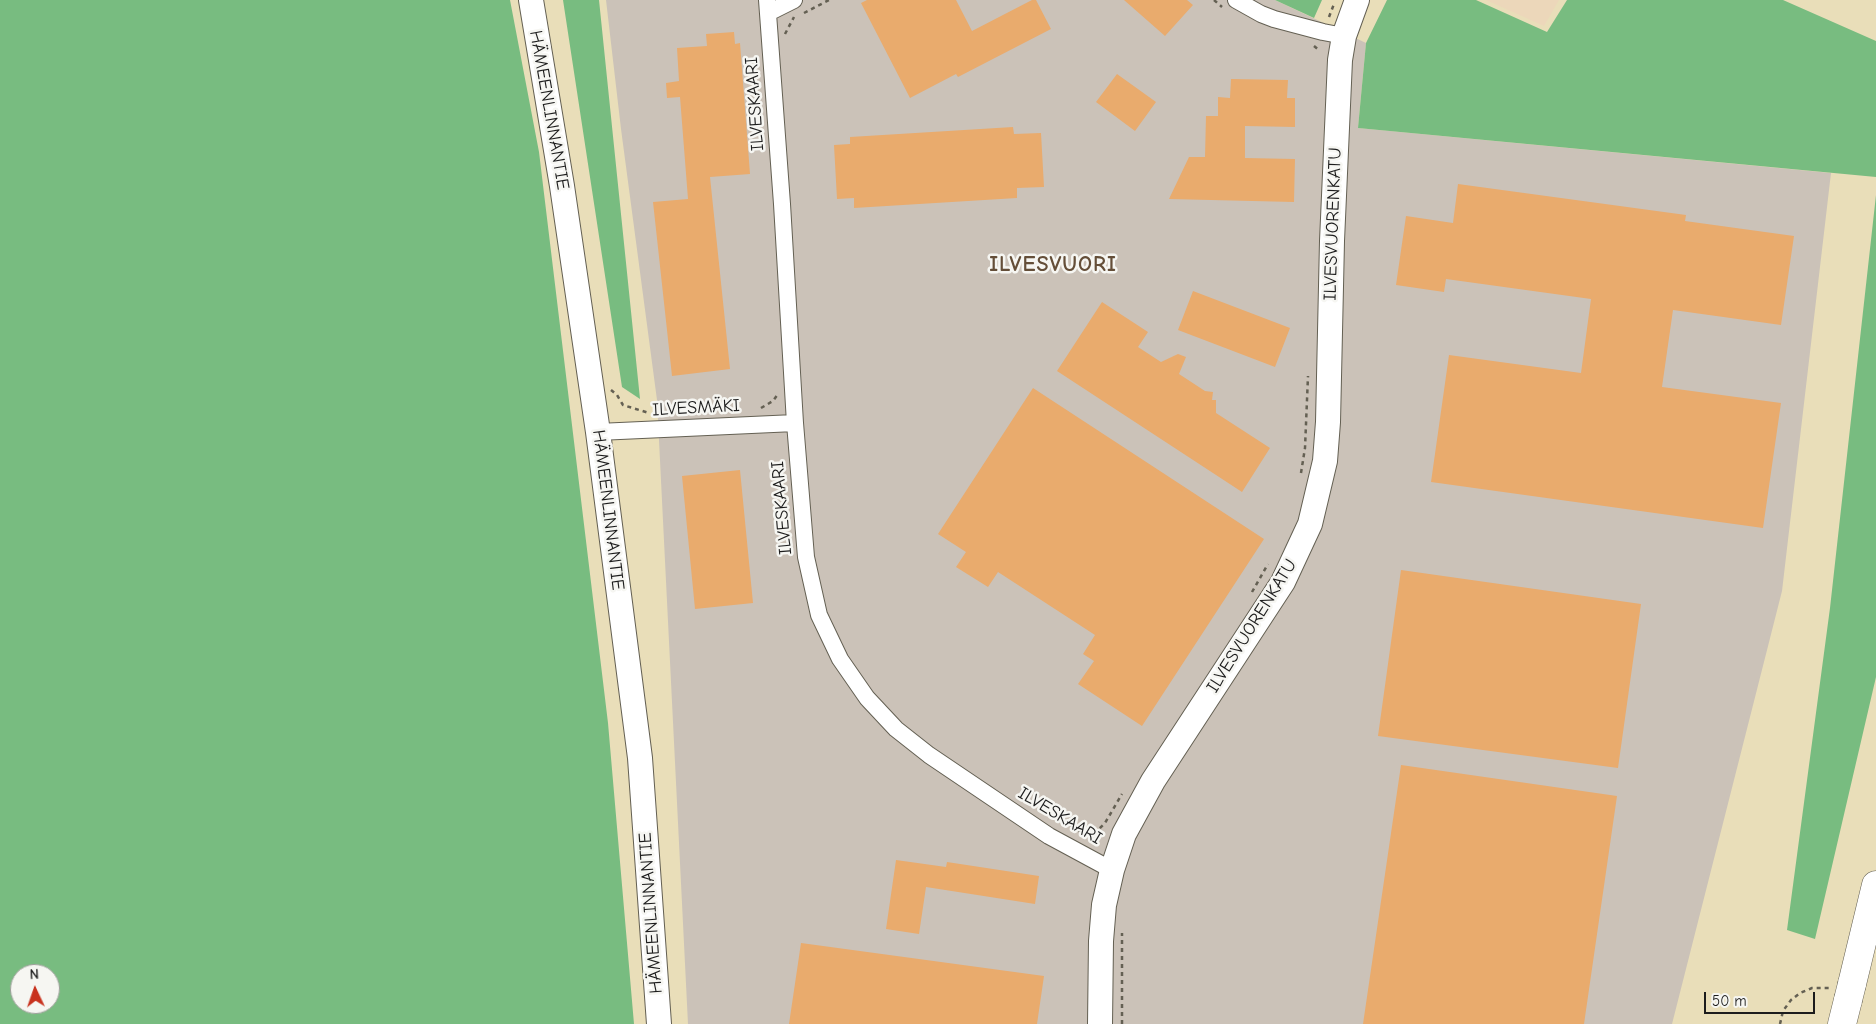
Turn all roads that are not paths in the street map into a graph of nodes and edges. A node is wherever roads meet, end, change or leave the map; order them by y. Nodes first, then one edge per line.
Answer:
1 (531, 0) edge
2 (1236, 0) edge
3 (1357, 0) edge
4 (796, 5) edge
5 (767, 6) edge
6 (1334, 34) junction
7 (795, 423) junction
8 (598, 432) junction
9 (1112, 870) junction
10 (1876, 885) edge
11 (1844, 999) edge
12 (659, 1024) edge
13 (1100, 1024) edge

1 - 8 street, HÄMEENLINNANTIE
2 - 6 street
3 - 6 street, ILVESVUORENKATU
4 - 5 street
5 - 7 street, ILVESKAARI
6 - 9 street, ILVESVUORENKATU
7 - 8 street, ILVESMÄKI
7 - 9 street, ILVESKAARI
8 - 12 street, HÄMEENLINNANTIE
9 - 13 street, ILVESVUORENKATU
10 - 11 highway

